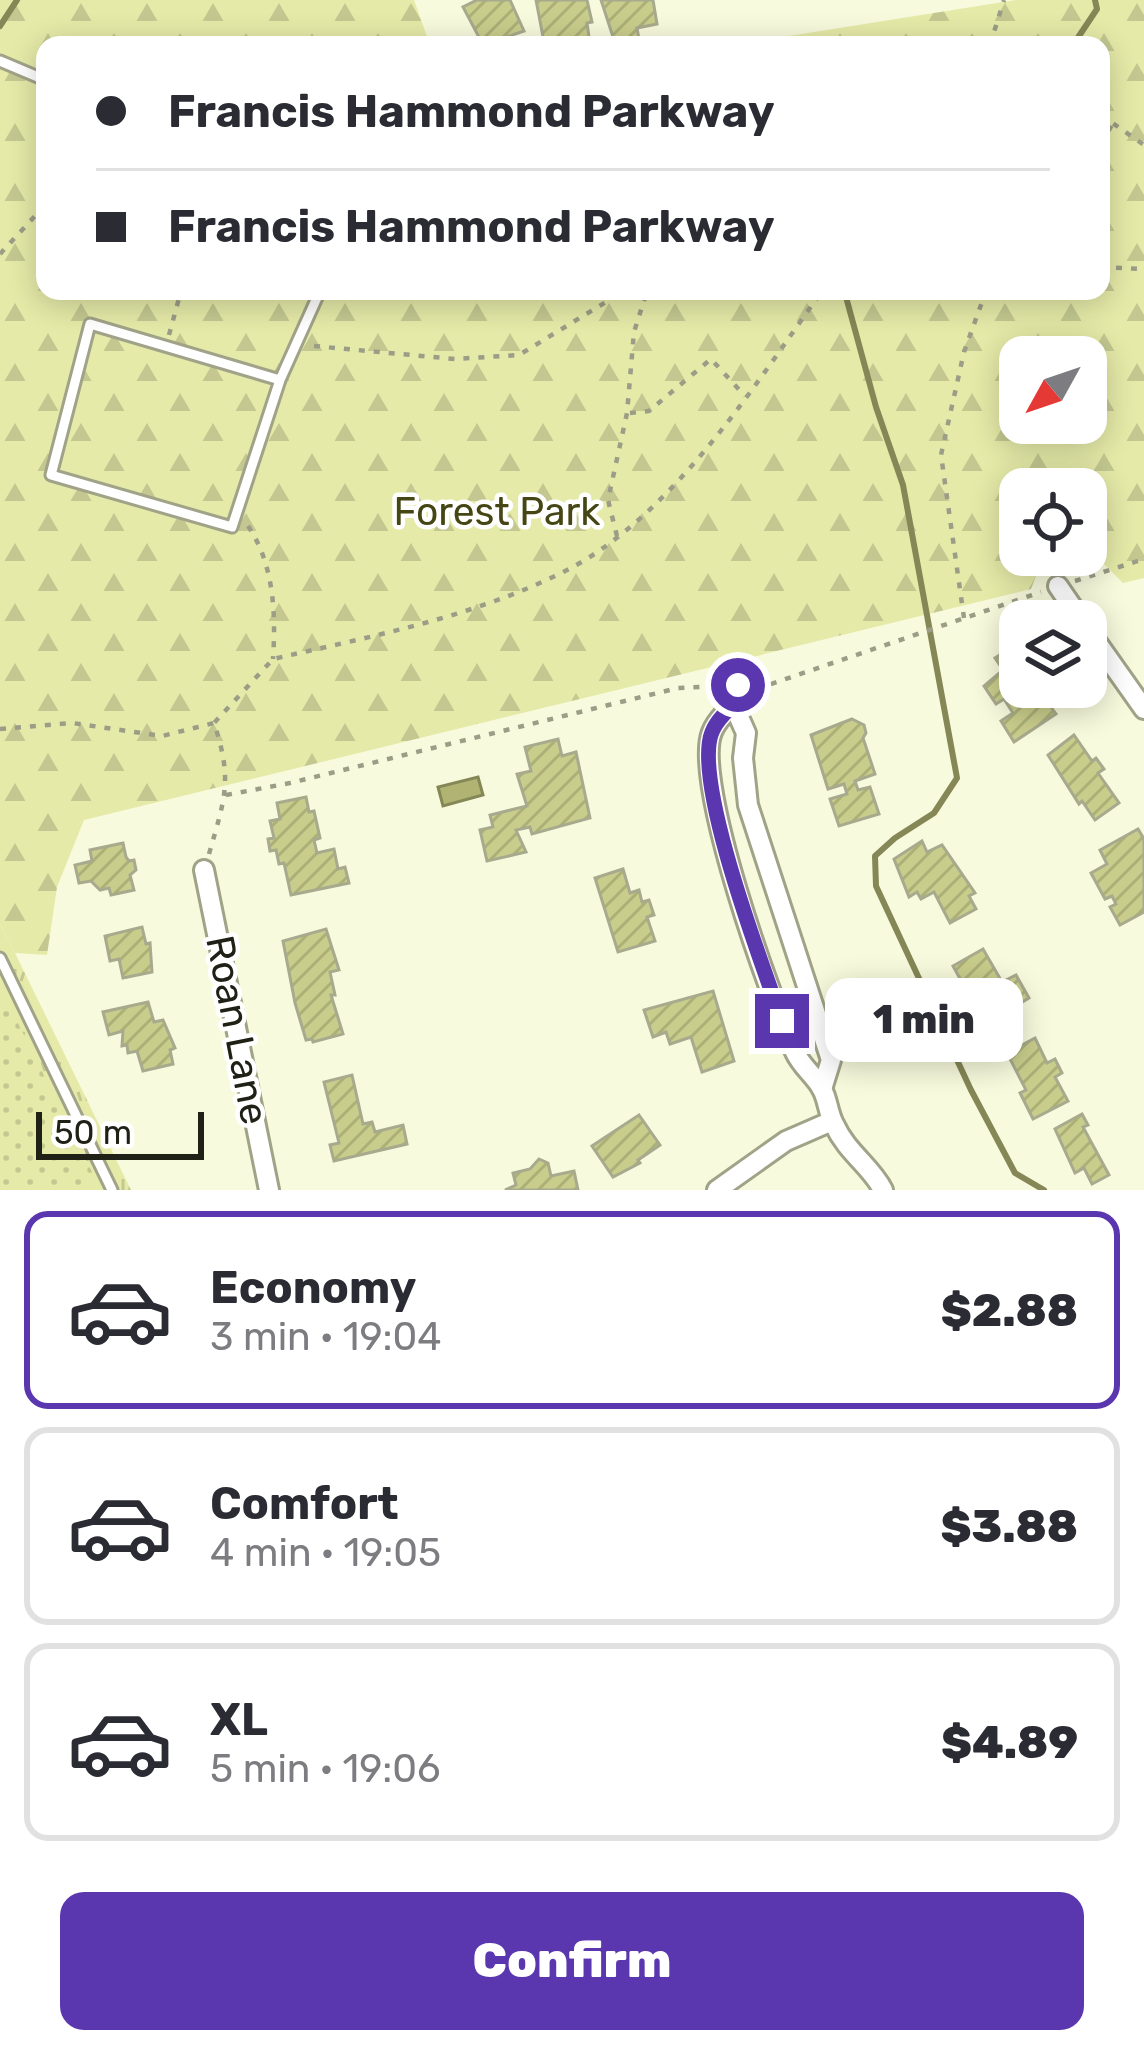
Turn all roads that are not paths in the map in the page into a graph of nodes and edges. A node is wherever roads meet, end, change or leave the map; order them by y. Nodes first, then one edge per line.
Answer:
1 (0, 61) edge
2 (36, 76) edge
3 (316, 300) edge
4 (280, 380) junction
5 (1058, 586) dead end
6 (1068, 600) edge
7 (1107, 657) edge
8 (738, 685) road end
9 (734, 706) junction
10 (1144, 709) edge
11 (204, 870) road end
12 (0, 958) edge
13 (822, 1089) junction
14 (832, 1121) junction
15 (112, 1190) edge
16 (269, 1190) edge
17 (717, 1190) edge
18 (883, 1190) edge

1 - 2 lane
3 - 4 lane
4 - 4 lane
5 - 6 street
7 - 10 street
8 - 9 street
9 - 13 street
9 - 13 street
11 - 16 street, Roan Lane
12 - 15 lane
13 - 14 street
14 - 17 street
14 - 18 street

